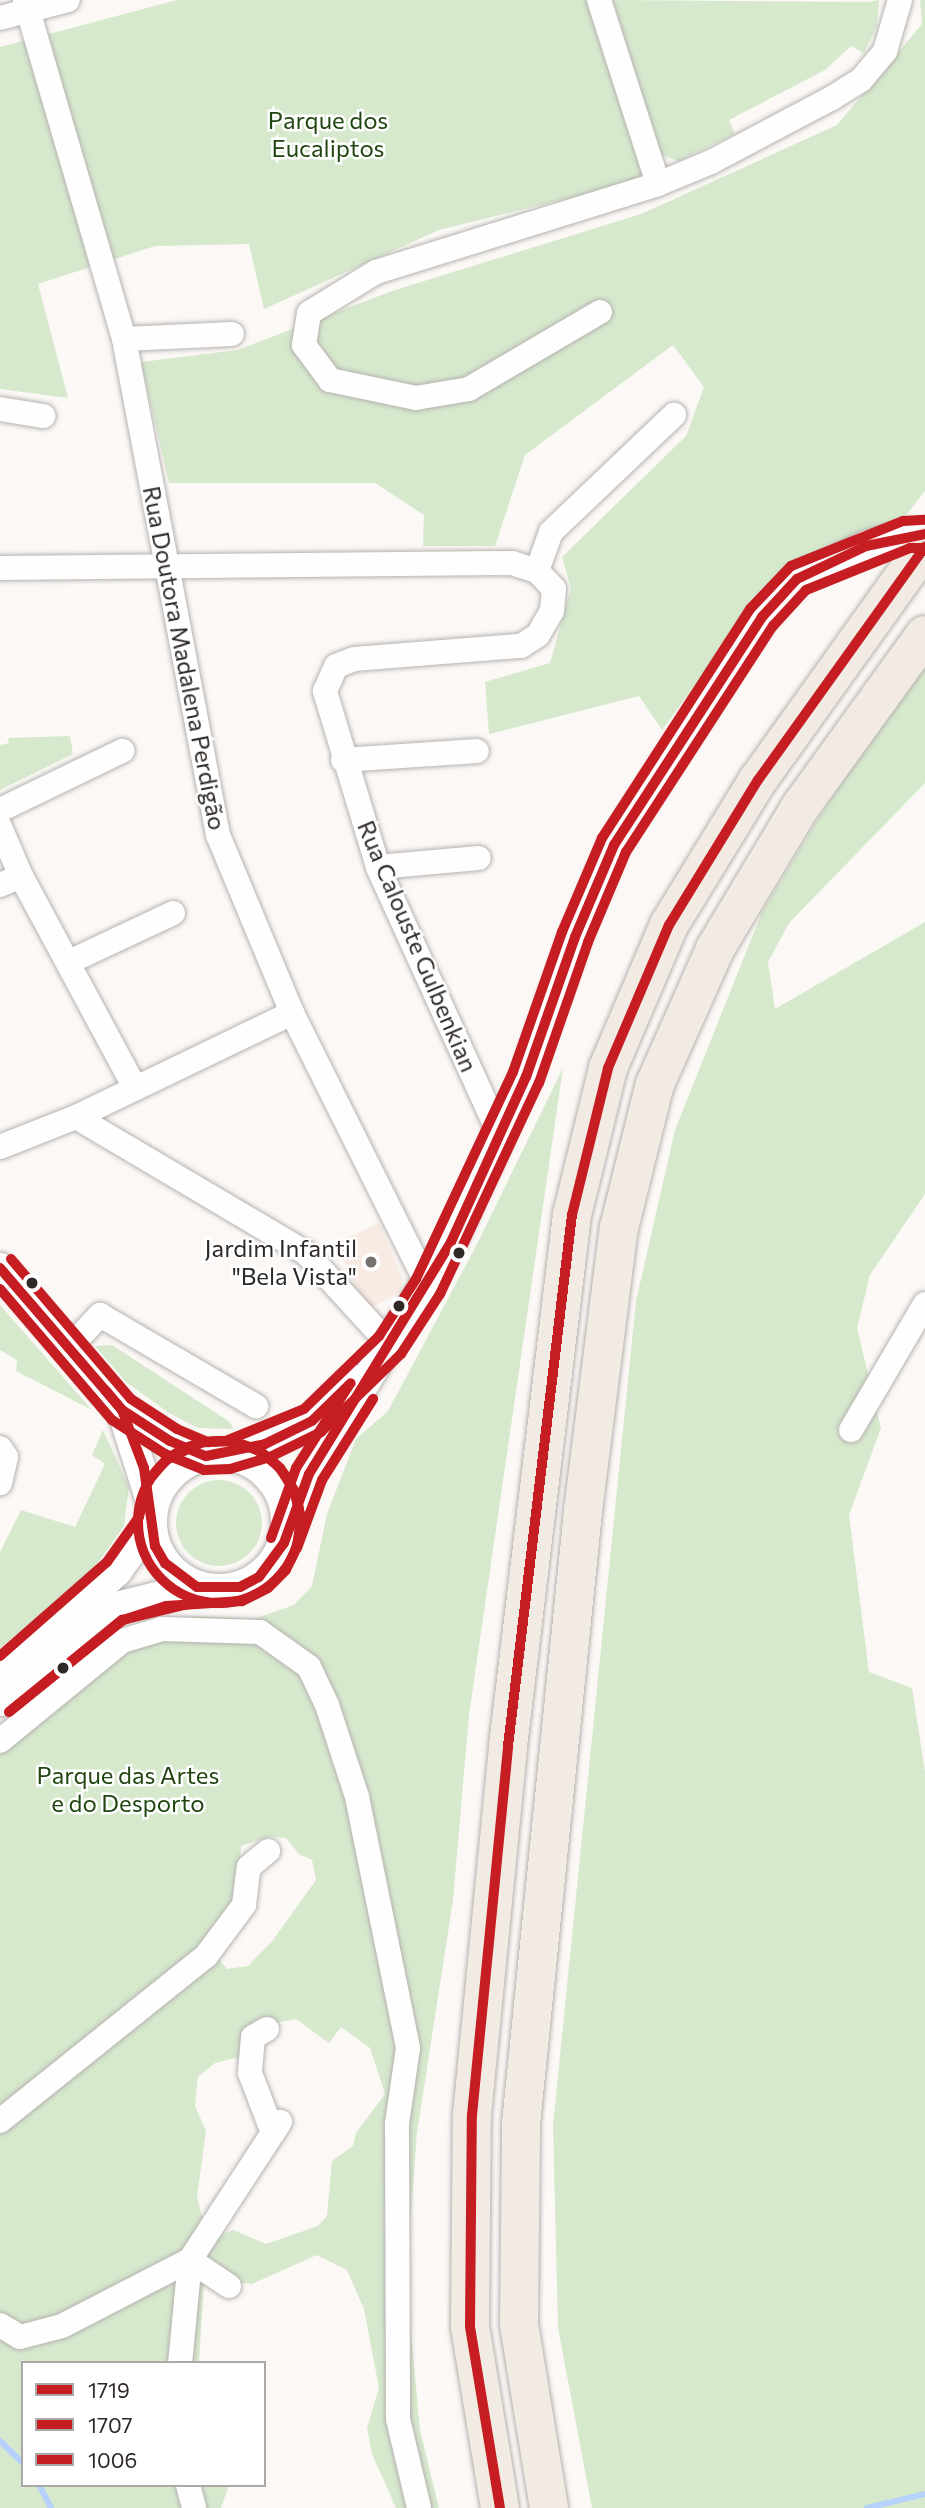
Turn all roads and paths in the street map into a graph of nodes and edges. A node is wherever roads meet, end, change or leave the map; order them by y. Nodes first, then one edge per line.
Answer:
1 (68, 0) edge
2 (599, 0) edge
3 (900, 0) edge
4 (26, 5) edge
5 (0, 18) edge
6 (658, 184) junction
7 (600, 312) dead end
8 (232, 334) dead end
9 (124, 339) junction
10 (0, 409) edge
11 (674, 415) dead end
12 (43, 416) dead end
13 (925, 534) edge
14 (918, 558) edge
15 (164, 563) junction
16 (0, 568) edge
17 (537, 571) junction
18 (925, 635) edge
19 (122, 751) dead end
20 (477, 751) dead end
21 (342, 760) junction
22 (0, 810) edge
23 (0, 827) edge
24 (479, 858) dead end
25 (379, 867) junction
26 (10, 881) edge
27 (173, 913) dead end
28 (68, 962) junction
29 (292, 1013) junction
30 (135, 1088) junction
31 (76, 1116) junction
32 (499, 1133) junction
33 (0, 1147) edge
34 (0, 1268) edge
35 (428, 1286) junction
36 (922, 1320) edge
37 (390, 1345) junction
38 (68, 1349) junction
39 (256, 1406) dead end
40 (122, 1410) junction
41 (851, 1430) dead end
42 (0, 1448) edge
43 (217, 1455) junction
44 (0, 1483) edge
45 (152, 1515) junction
46 (284, 1543) junction
47 (197, 1587) junction
48 (0, 1675) edge
49 (0, 1701) edge
50 (0, 1741) edge
51 (268, 1851) dead end
52 (267, 2029) dead end
53 (0, 2121) edge
54 (190, 2260) junction
55 (229, 2286) dead end
56 (0, 2325) edge
57 (180, 2361) edge
58 (189, 2487) edge
59 (194, 2508) edge
60 (419, 2508) edge
61 (500, 2508) edge
62 (549, 2508) edge

1 - 4 street
2 - 6 street
3 - 6 street
4 - 5 street
4 - 9 street, Rua Doutora Madalena Perdigão
6 - 7 street
8 - 9 street
9 - 15 street, Rua Doutora Madalena Perdigão
10 - 12 street
11 - 17 street
13 - 32 street
14 - 61 highway
15 - 16 street
15 - 17 street
15 - 29 street, Rua Doutora Madalena Perdigão
17 - 21 street, Rua Calouste Gulbenkian
18 - 62 highway
19 - 22 street
20 - 21 street
21 - 25 street, Rua Calouste Gulbenkian
23 - 26 street
24 - 25 street
25 - 32 street, Rua Calouste Gulbenkian
26 - 28 street
27 - 28 street
28 - 30 street
29 - 30 street
29 - 35 street, Rua Doutora Madalena Perdigão
30 - 31 street
31 - 33 street
31 - 37 street
32 - 35 street
34 - 38 street
35 - 37 street
36 - 41 street
37 - 43 street
37 - 46 street
38 - 39 street
38 - 40 street
40 - 43 street
40 - 45 street
42 - 44 street
43 - 45 street
43 - 46 street
45 - 47 street
45 - 48 street
46 - 47 street
47 - 49 street
50 - 60 street
51 - 53 street
52 - 54 street
54 - 55 street
54 - 56 street
54 - 57 street
58 - 59 street

